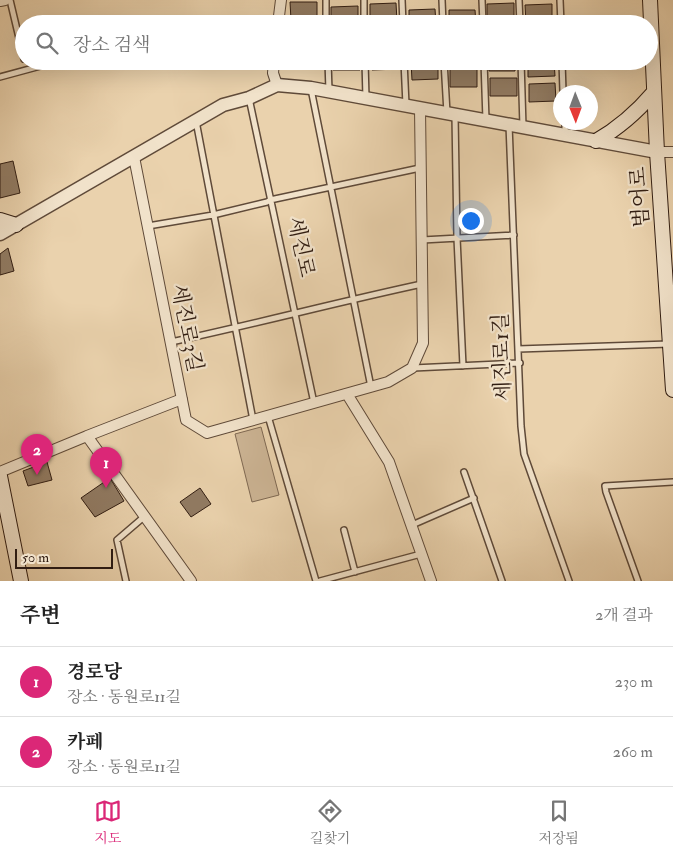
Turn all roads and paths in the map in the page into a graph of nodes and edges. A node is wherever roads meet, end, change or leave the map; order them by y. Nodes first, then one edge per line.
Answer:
1 (5, 0) edge
2 (10, 0) edge
3 (281, 0) edge
4 (326, 0) edge
5 (364, 0) edge
6 (402, 0) edge
7 (442, 0) edge
8 (482, 0) edge
9 (519, 0) edge
10 (560, 0) edge
11 (650, 0) edge
12 (0, 1) edge
13 (279, 15) edge
14 (326, 15) edge
15 (364, 15) edge
16 (403, 15) edge
17 (443, 15) edge
18 (483, 15) edge
19 (520, 15) edge
20 (561, 15) edge
21 (651, 15) edge
22 (15, 21) edge
23 (26, 70) edge
24 (273, 70) edge
25 (328, 70) edge
26 (366, 70) edge
27 (404, 70) edge
28 (445, 70) edge
29 (484, 70) edge
30 (521, 70) edge
31 (562, 70) edge
32 (653, 70) edge
33 (0, 77) edge
34 (277, 85) junction
35 (563, 85) edge
36 (311, 88) junction
37 (329, 92) junction
38 (654, 92) junction
39 (249, 98) junction
40 (366, 98) junction
41 (406, 106) junction
42 (420, 108) junction
43 (451, 114) junction
44 (486, 120) junction
45 (196, 121) junction
46 (510, 125) junction
47 (523, 127) junction
48 (553, 128) edge
49 (568, 130) edge
50 (596, 141) junction
51 (657, 152) junction
52 (673, 152) edge
53 (134, 157) junction
54 (420, 168) junction
55 (331, 188) junction
56 (270, 200) junction
57 (213, 215) junction
58 (0, 220) edge
59 (16, 225) junction
60 (148, 226) junction
61 (0, 234) edge
62 (514, 235) junction
63 (457, 238) junction
64 (422, 240) junction
65 (422, 284) junction
66 (353, 298) junction
67 (295, 313) junction
68 (235, 328) junction
69 (171, 342) junction
70 (669, 344) junction
71 (518, 349) junction
72 (520, 363) junction
73 (463, 366) junction
74 (412, 368) junction
75 (371, 387) junction
76 (673, 390) edge
77 (347, 394) junction
78 (182, 399) junction
79 (314, 403) junction
80 (268, 416) junction
81 (253, 420) junction
82 (87, 436) junction
83 (0, 472) edge
84 (464, 472) dead end
85 (0, 476) edge
86 (673, 482) edge
87 (474, 498) junction
88 (145, 516) junction
89 (411, 525) junction
90 (344, 530) dead end
91 (421, 554) junction
92 (355, 572) junction
93 (21, 581) edge
94 (126, 581) edge
95 (191, 581) edge
96 (318, 581) edge
97 (431, 581) edge
98 (502, 581) edge
99 (569, 581) edge
100 (638, 581) edge

1 - 12 street
2 - 22 lane
3 - 13 street
4 - 14 lane
5 - 15 lane
6 - 16 lane
7 - 17 lane
8 - 18 lane
9 - 19 lane
10 - 20 lane
11 - 21 main road, 범어로
23 - 33 lane
24 - 34 street
25 - 37 lane
26 - 40 lane
27 - 41 lane
28 - 43 lane
29 - 44 lane
30 - 47 lane
31 - 35 lane
32 - 38 main road, 범어로
34 - 36 street
34 - 39 street
36 - 37 street
36 - 55 lane, 세진로
37 - 40 street
38 - 50 main road
38 - 51 main road, 범어로
39 - 45 street
39 - 56 lane, 세진로
40 - 41 street
41 - 42 street
42 - 43 street
42 - 54 street
43 - 44 street
43 - 63 lane
44 - 46 street
45 - 53 street
45 - 57 lane
46 - 47 street
46 - 62 lane, 세진로1길
47 - 48 street
49 - 50 street
50 - 51 street
51 - 52 street
51 - 70 main road, 범어로
53 - 59 street
53 - 60 street, 세진로3길
54 - 55 lane
54 - 64 street
55 - 56 lane
55 - 66 lane, 세진로
56 - 57 lane
56 - 67 lane, 세진로
57 - 60 lane
57 - 68 lane
58 - 59 main road
59 - 61 street
60 - 69 street, 세진로3길
62 - 63 lane
62 - 71 lane, 세진로1길
63 - 64 lane
63 - 73 lane
64 - 65 street
65 - 66 lane
65 - 74 street
66 - 67 lane
66 - 75 lane, 세진로
67 - 68 lane
67 - 79 lane, 세진로
68 - 69 lane
68 - 81 lane
69 - 78 street, 세진로3길
70 - 71 lane
70 - 76 main road, 범어로
71 - 72 lane, 세진로1길
72 - 73 lane
72 - 99 lane, 세진로1길
73 - 74 lane
74 - 75 street, 세진로3길
75 - 77 street, 세진로3길
77 - 79 street, 세진로3길
77 - 89 street
78 - 81 street, 세진로3길
78 - 82 street
79 - 80 street, 세진로3길
80 - 81 street, 세진로3길
80 - 96 lane
82 - 83 street
82 - 88 street
84 - 87 lane
85 - 93 main road
86 - 100 lane
87 - 89 lane
87 - 98 lane
88 - 94 lane
88 - 95 street
89 - 91 street
90 - 92 lane
91 - 92 lane
91 - 97 street
92 - 96 lane

